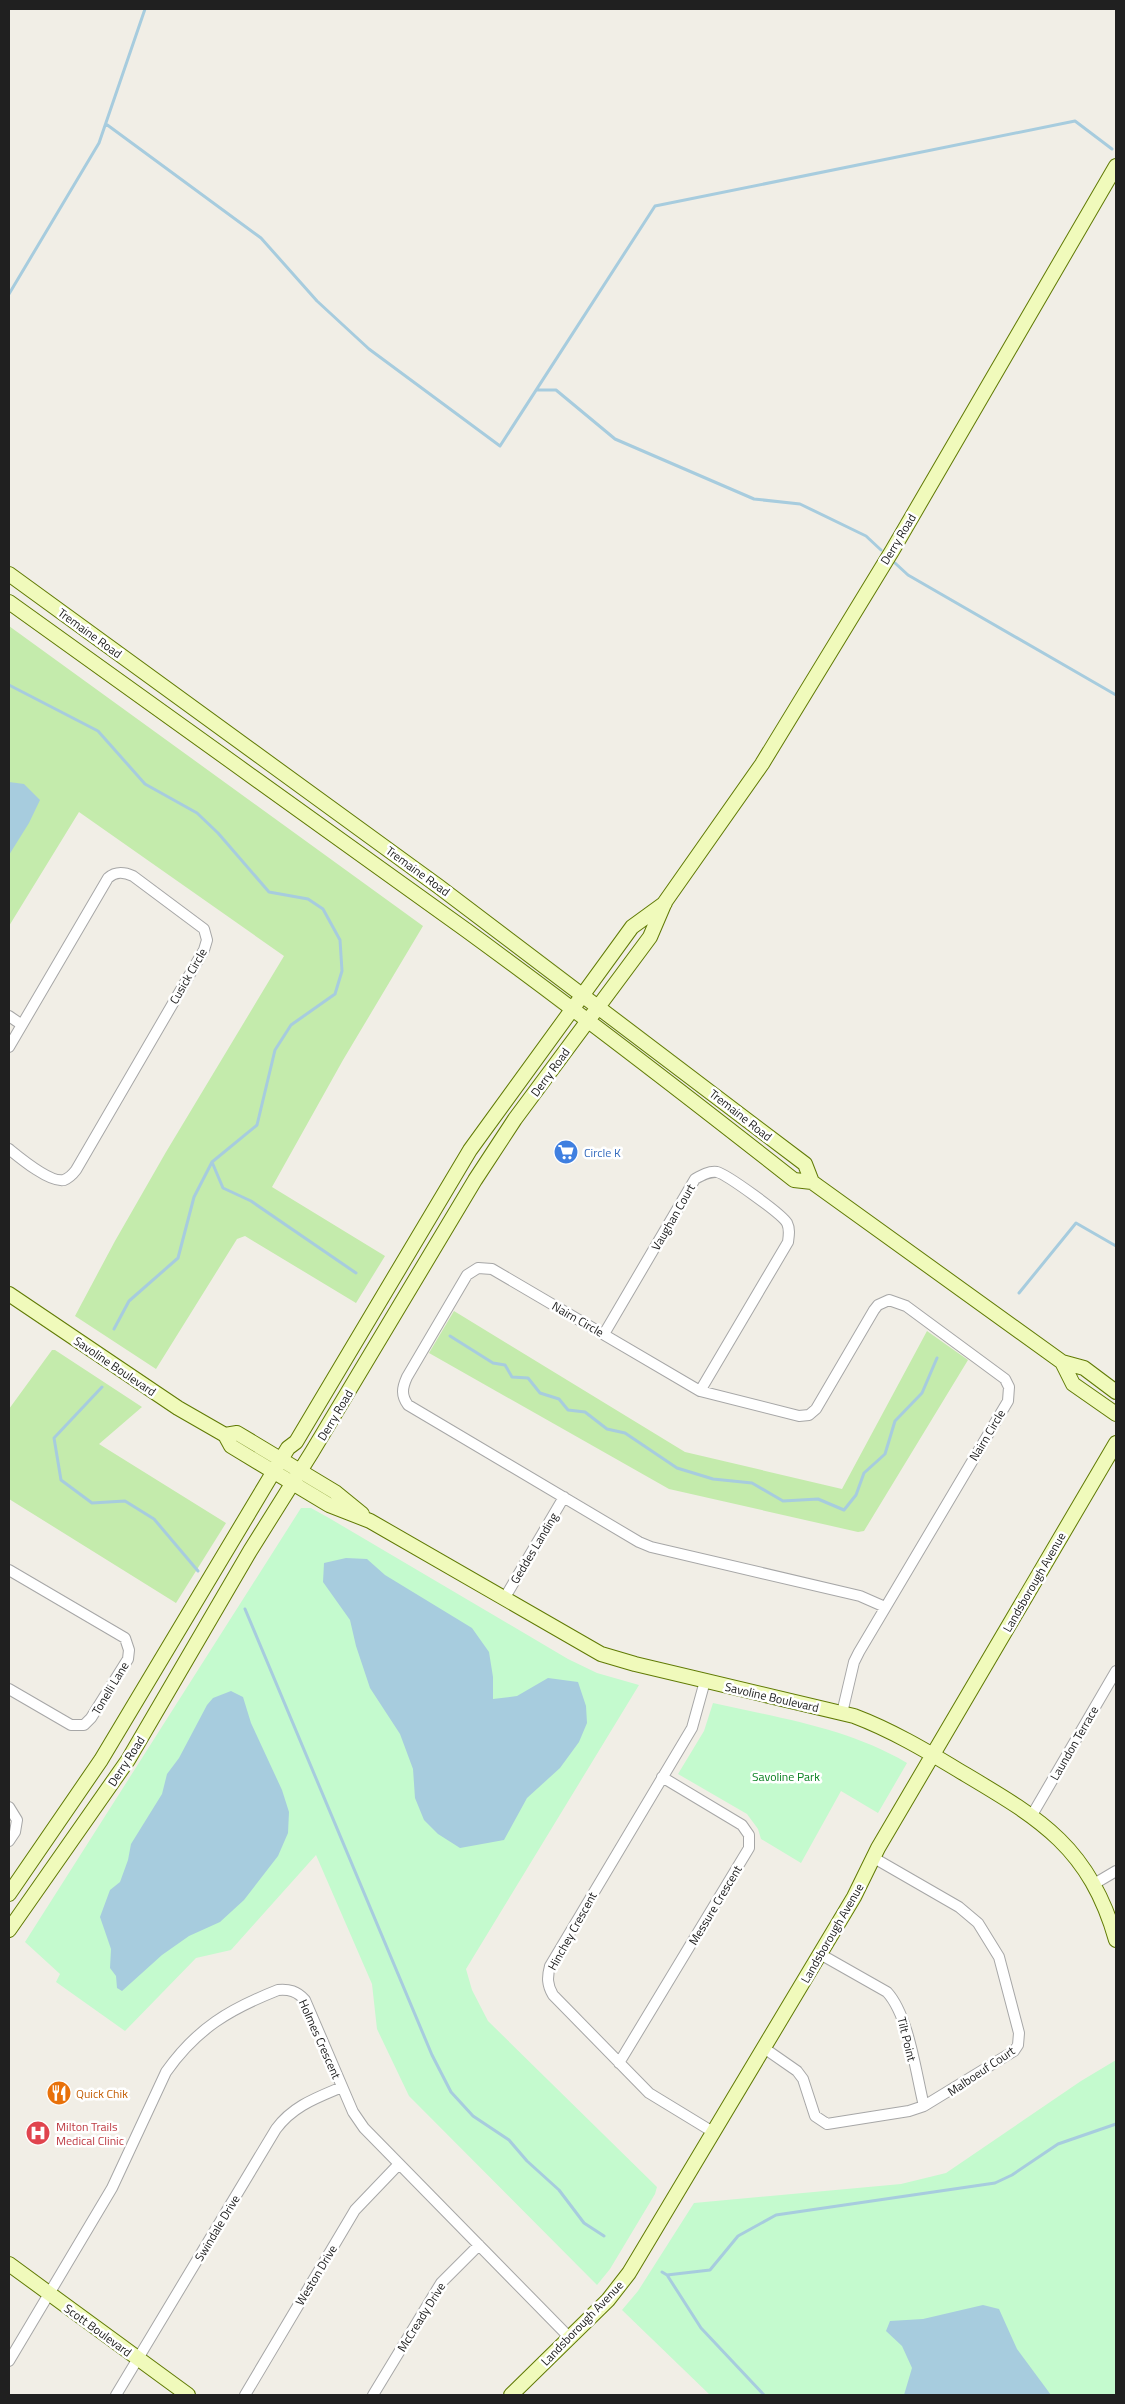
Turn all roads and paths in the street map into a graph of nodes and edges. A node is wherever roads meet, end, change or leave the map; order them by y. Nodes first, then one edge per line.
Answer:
1 (1116, 166) edge
2 (9, 574) edge
3 (9, 602) edge
4 (666, 902) junction
5 (582, 994) junction
6 (598, 1005) junction
7 (571, 1009) junction
8 (9, 1016) edge
9 (587, 1021) junction
10 (22, 1024) junction
11 (9, 1047) edge
12 (9, 1150) edge
13 (812, 1182) junction
14 (9, 1294) edge
15 (604, 1334) junction
16 (1062, 1362) junction
17 (700, 1392) junction
18 (1116, 1392) edge
19 (1116, 1414) edge
20 (225, 1435) junction
21 (1116, 1443) edge
22 (281, 1459) junction
23 (300, 1470) junction
24 (274, 1471) junction
25 (293, 1483) junction
26 (564, 1498) junction
27 (370, 1522) junction
28 (9, 1570) edge
29 (504, 1599) junction
30 (885, 1607) junction
31 (1116, 1671) edge
32 (705, 1681) junction
33 (9, 1689) edge
34 (842, 1713) junction
35 (933, 1755) junction
36 (662, 1777) junction
37 (9, 1807) edge
38 (1032, 1815) junction
39 (9, 1841) edge
40 (874, 1858) junction
41 (1116, 1871) edge
42 (1094, 1884) junction
43 (9, 1894) edge
44 (9, 1930) edge
45 (1116, 1940) edge
46 (820, 1954) junction
47 (764, 2048) junction
48 (619, 2063) junction
49 (342, 2087) junction
50 (924, 2106) junction
51 (713, 2132) junction
52 (399, 2164) junction
53 (479, 2245) junction
54 (9, 2264) edge
55 (49, 2294) junction
56 (569, 2338) junction
57 (138, 2359) junction
58 (9, 2361) edge
59 (116, 2395) edge
60 (188, 2395) edge
61 (245, 2395) edge
62 (373, 2395) edge
63 (511, 2395) edge

1 - 4 main road, Derry Road
2 - 5 main road, Tremaine Road
3 - 7 main road, Tremaine Road
4 - 5 main road, Derry Road
4 - 6 main road, Derry Road
5 - 6 main road, Tremaine Road
5 - 7 main road, Derry Road
6 - 9 main road, Derry Road
6 - 13 main road, Tremaine Road
7 - 9 main road, Tremaine Road
7 - 22 main road, Derry Road
8 - 10 street
9 - 13 main road, Tremaine Road
9 - 23 main road, Derry Road
10 - 11 street, Cusick Circle
10 - 12 street, Cusick Circle
13 - 16 main road, Tremaine Road
14 - 20 main road, Savoline Boulevard
15 - 17 street, Nairn Circle
15 - 17 street, Vaughan Court
15 - 26 street, Nairn Circle
16 - 18 main road, Tremaine Road
16 - 19 main road, Tremaine Road
17 - 30 street, Nairn Circle
20 - 22 main road, Savoline Boulevard
20 - 24 main road, Savoline Boulevard
21 - 35 main road, Landsborough Avenue
22 - 23 main road, Savoline Boulevard
22 - 24 main road, Derry Road
23 - 25 main road, Derry Road
23 - 27 main road, Savoline Boulevard
24 - 25 main road, Savoline Boulevard
24 - 43 main road, Derry Road
25 - 27 main road, Savoline Boulevard
25 - 44 main road, Derry Road
26 - 29 street, Geddes Landing
26 - 30 street, Nairn Circle
27 - 29 main road, Savoline Boulevard
28 - 33 street, Tonelli Lane
29 - 32 main road, Savoline Boulevard
30 - 34 street, Nairn Circle
31 - 38 street, Laundon Terrace
32 - 34 main road, Savoline Boulevard
32 - 36 street, Hinchey Crescent
34 - 35 main road, Savoline Boulevard
35 - 38 main road, Savoline Boulevard
35 - 40 main road, Landsborough Avenue
36 - 48 street, Hinchey Crescent
36 - 48 street, Messure Crescent
37 - 39 street
38 - 42 main road, Savoline Boulevard
40 - 46 main road, Landsborough Avenue
40 - 50 street, Malboeuf Court
41 - 42 street
42 - 45 main road, Savoline Boulevard
46 - 47 main road, Landsborough Avenue
46 - 50 street, Tilt Point
47 - 50 street, Malboeuf Court
47 - 51 main road, Landsborough Avenue
48 - 51 street, Hinchey Crescent
49 - 52 street, Holmes Crescent
49 - 55 street, Holmes Crescent
49 - 57 street, Swindale Drive
51 - 56 main road, Landsborough Avenue
52 - 53 street, Holmes Crescent
52 - 61 street, Weston Drive
53 - 56 street, Holmes Crescent
53 - 62 street, McCready Drive
54 - 55 main road, Scott Boulevard
55 - 57 main road, Scott Boulevard
55 - 58 street, Holmes Crescent
56 - 63 main road, Landsborough Avenue
57 - 59 street, Swindale Drive
57 - 60 main road, Scott Boulevard

